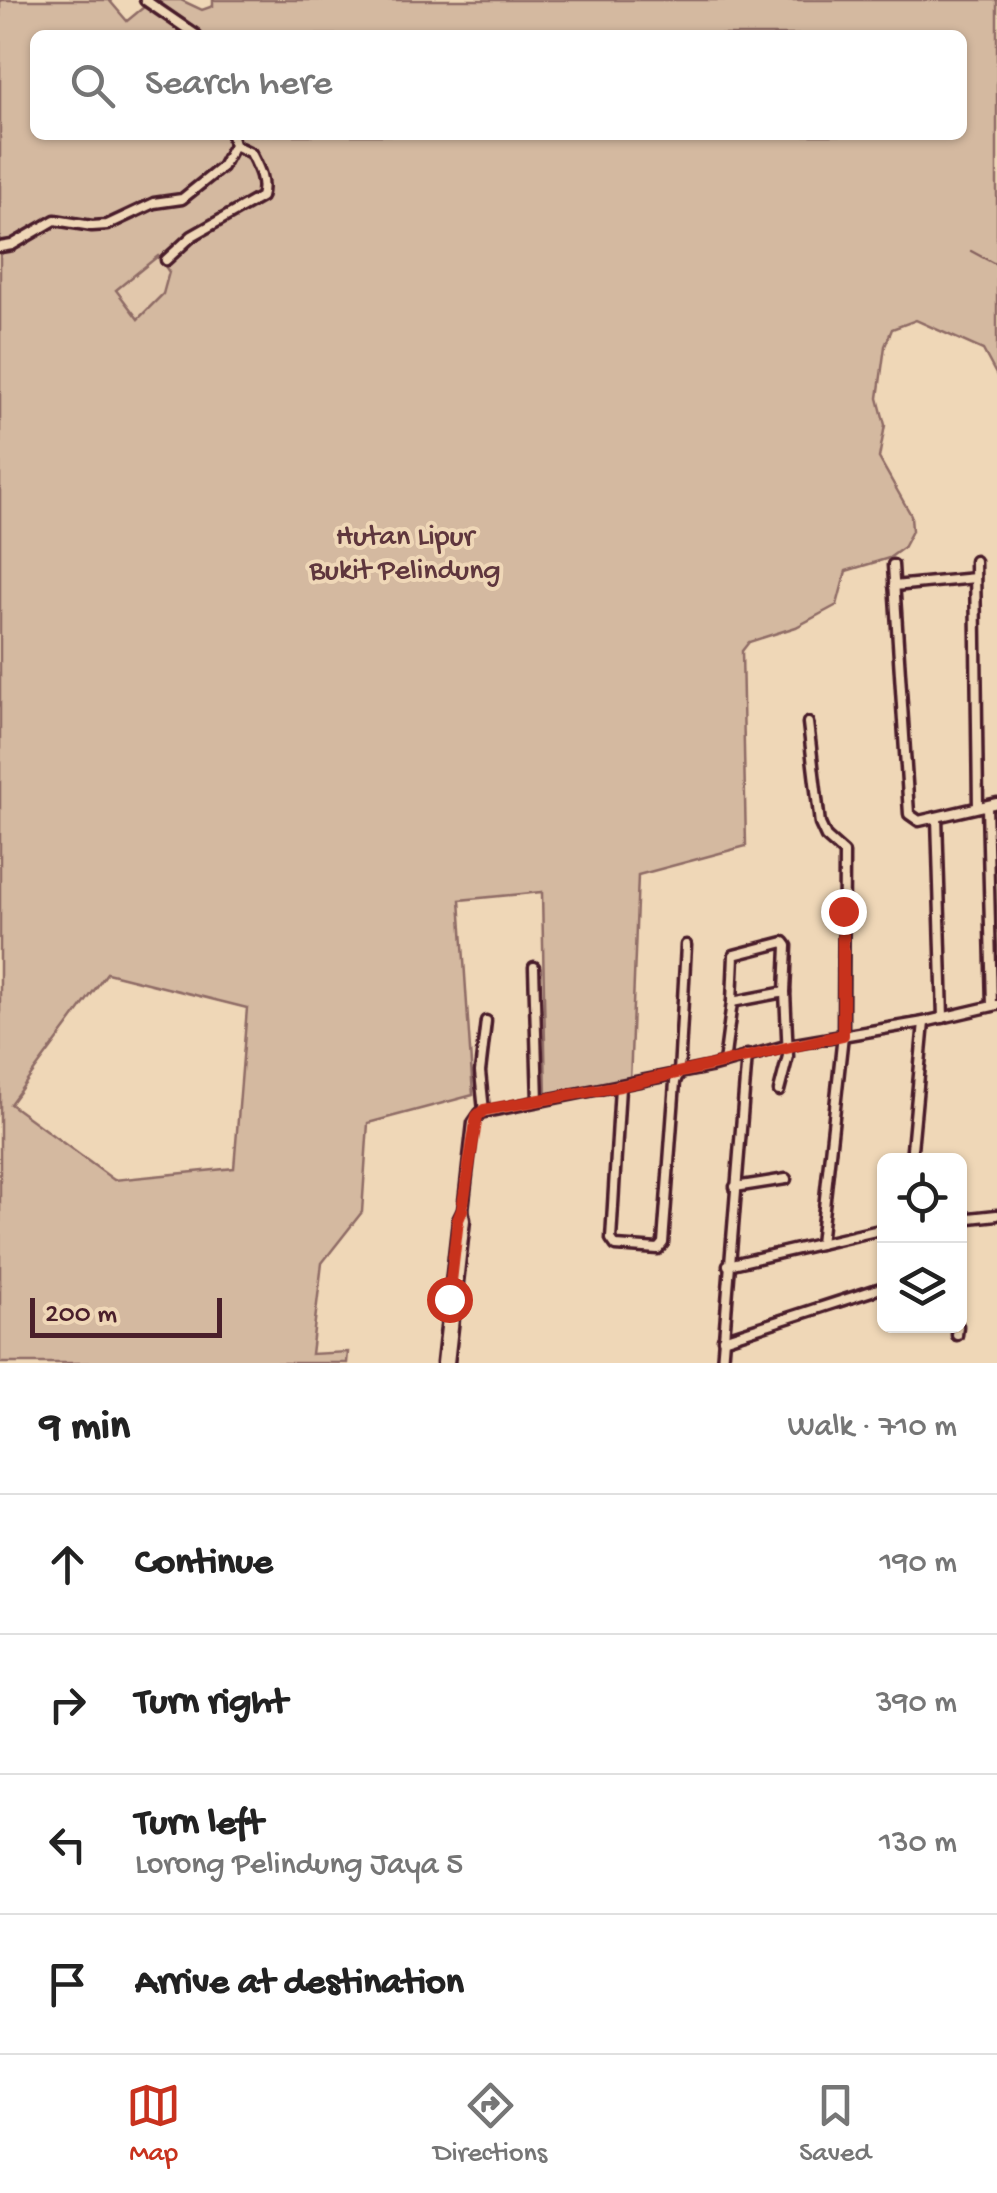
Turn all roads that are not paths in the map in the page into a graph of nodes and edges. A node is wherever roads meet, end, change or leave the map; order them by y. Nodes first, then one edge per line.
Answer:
1 (145, 0) edge
2 (189, 30) edge
3 (233, 140) edge
4 (234, 146) junction
5 (0, 246) edge
6 (166, 260) dead end
7 (974, 562) dead end
8 (893, 565) dead end
9 (975, 578) junction
10 (894, 586) junction
11 (808, 723) dead end
12 (988, 805) edge
13 (937, 817) junction
14 (686, 946) dead end
15 (534, 968) dead end
16 (785, 992) junction
17 (732, 1002) junction
18 (995, 1006) edge
19 (943, 1018) junction
20 (486, 1021) dead end
21 (924, 1022) junction
22 (843, 1035) junction
23 (789, 1045) junction
24 (747, 1055) junction
25 (724, 1063) junction
26 (679, 1073) junction
27 (620, 1086) junction
28 (779, 1091) dead end
29 (538, 1101) junction
30 (484, 1110) junction
31 (912, 1153) edge
32 (786, 1180) dead end
33 (735, 1187) junction
34 (462, 1210) junction
35 (997, 1215) edge
36 (967, 1218) edge
37 (877, 1231) edge
38 (820, 1244) junction
39 (728, 1264) junction
40 (877, 1288) edge
41 (723, 1339) junction
42 (442, 1363) edge
43 (449, 1363) edge
44 (722, 1363) edge

1 - 2 street
3 - 4 street
4 - 5 street
4 - 6 street
7 - 9 street
8 - 10 street
9 - 10 street
9 - 12 street
10 - 13 street
11 - 22 street
12 - 13 street
12 - 18 street
13 - 19 street
14 - 26 street
15 - 29 street
16 - 17 street
16 - 17 street
16 - 23 street
17 - 25 street
18 - 19 street
19 - 21 street
20 - 30 street
21 - 22 street
21 - 31 street
22 - 23 street
22 - 38 street
23 - 24 street
23 - 28 street
24 - 25 street
24 - 33 street
25 - 26 street
26 - 27 street
26 - 27 street
27 - 29 street
29 - 30 street
30 - 34 street
32 - 33 street
33 - 39 street
34 - 42 street
34 - 43 street
35 - 36 street
37 - 38 street
38 - 39 street
39 - 41 street
40 - 41 street
41 - 44 street

